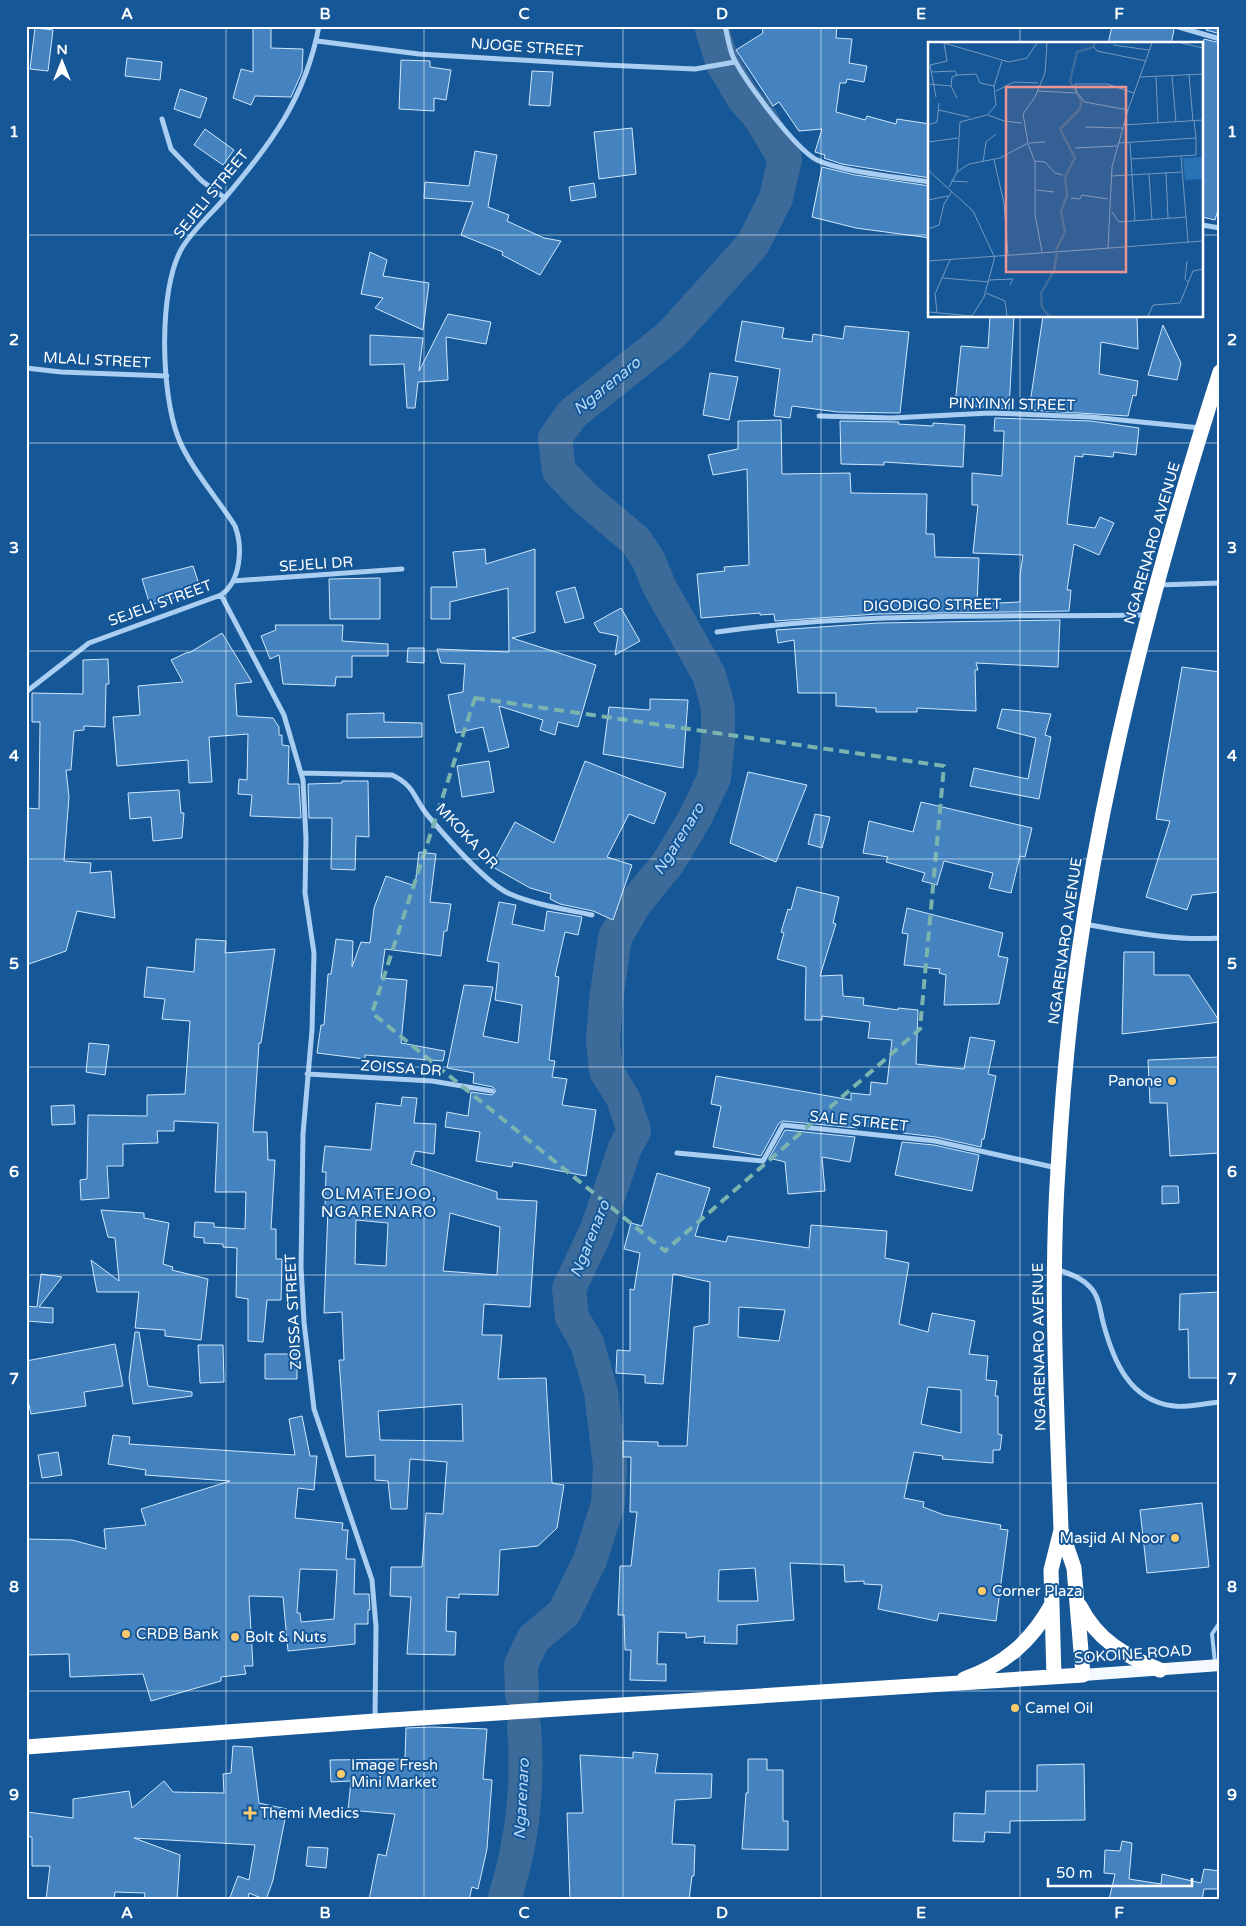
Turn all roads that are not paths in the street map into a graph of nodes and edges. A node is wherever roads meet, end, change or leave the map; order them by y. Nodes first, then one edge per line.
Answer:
1 (320, 26) edge
2 (725, 26) edge
3 (1175, 26) edge
4 (1220, 39) edge
5 (317, 41) junction
6 (735, 62) junction
7 (162, 119) dead end
8 (928, 182) edge
9 (225, 198) junction
10 (1204, 226) edge
11 (1220, 228) edge
12 (26, 368) edge
13 (1220, 372) edge
14 (167, 376) junction
15 (1216, 394) edge
16 (819, 416) dead end
17 (1204, 428) junction
18 (402, 569) dead end
19 (233, 581) junction
20 (1220, 583) edge
21 (1158, 585) junction
22 (221, 595) junction
23 (1149, 615) junction
24 (717, 632) dead end
25 (26, 692) edge
26 (301, 773) junction
27 (592, 915) dead end
28 (1083, 924) junction
29 (1220, 938) edge
30 (307, 1074) junction
31 (492, 1092) dead end
32 (677, 1153) dead end
33 (1058, 1168) junction
34 (1054, 1268) junction
35 (1220, 1402) edge
36 (1061, 1530) junction
37 (1077, 1600) junction
38 (1052, 1604) junction
39 (1220, 1622) edge
40 (1217, 1666) edge
41 (1160, 1670) junction
42 (1083, 1675) junction
43 (1054, 1678) junction
44 (948, 1685) junction
45 (374, 1721) junction
46 (26, 1747) edge

1 - 5 street, SEJELI STREET
2 - 6 street
3 - 4 street
5 - 6 street, NJOGE STREET
5 - 9 street, SEJELI STREET
6 - 8 street
7 - 9 street
9 - 14 street, SEJELI STREET
10 - 11 street
12 - 14 street, MLALI STREET
13 - 15 highway, NGARENARO AVENUE
14 - 19 street, SEJELI STREET
15 - 17 highway, NGARENARO AVENUE
16 - 17 street, PINYINYI STREET
17 - 21 highway, NGARENARO AVENUE
18 - 19 street, SEJELI DR
19 - 22 street, SEJELI STREET
20 - 21 street
21 - 23 highway, NGARENARO AVENUE
22 - 25 street, SEJELI STREET
22 - 26 street
23 - 24 street, DIGODIGO STREET
23 - 28 highway, NGARENARO AVENUE
26 - 27 street, MKOKA DR
26 - 30 street, ZOISSA STREET
28 - 29 street
28 - 33 highway, NGARENARO AVENUE
30 - 31 street, ZOISSA DR
30 - 45 street, ZOISSA STREET
32 - 33 street, SALE STREET
33 - 34 highway, NGARENARO AVENUE
34 - 35 street
34 - 36 highway, NGARENARO AVENUE
36 - 37 highway
36 - 38 highway
37 - 41 highway
37 - 42 highway
38 - 43 highway
38 - 44 highway
39 - 40 lane
40 - 41 main road, SOKOINE ROAD
41 - 42 main road, SOKOINE ROAD
42 - 43 highway, SOKOINE ROAD
43 - 44 highway, SOKOINE ROAD
44 - 45 highway, SOKOINE ROAD
45 - 46 highway, SOKOINE ROAD

